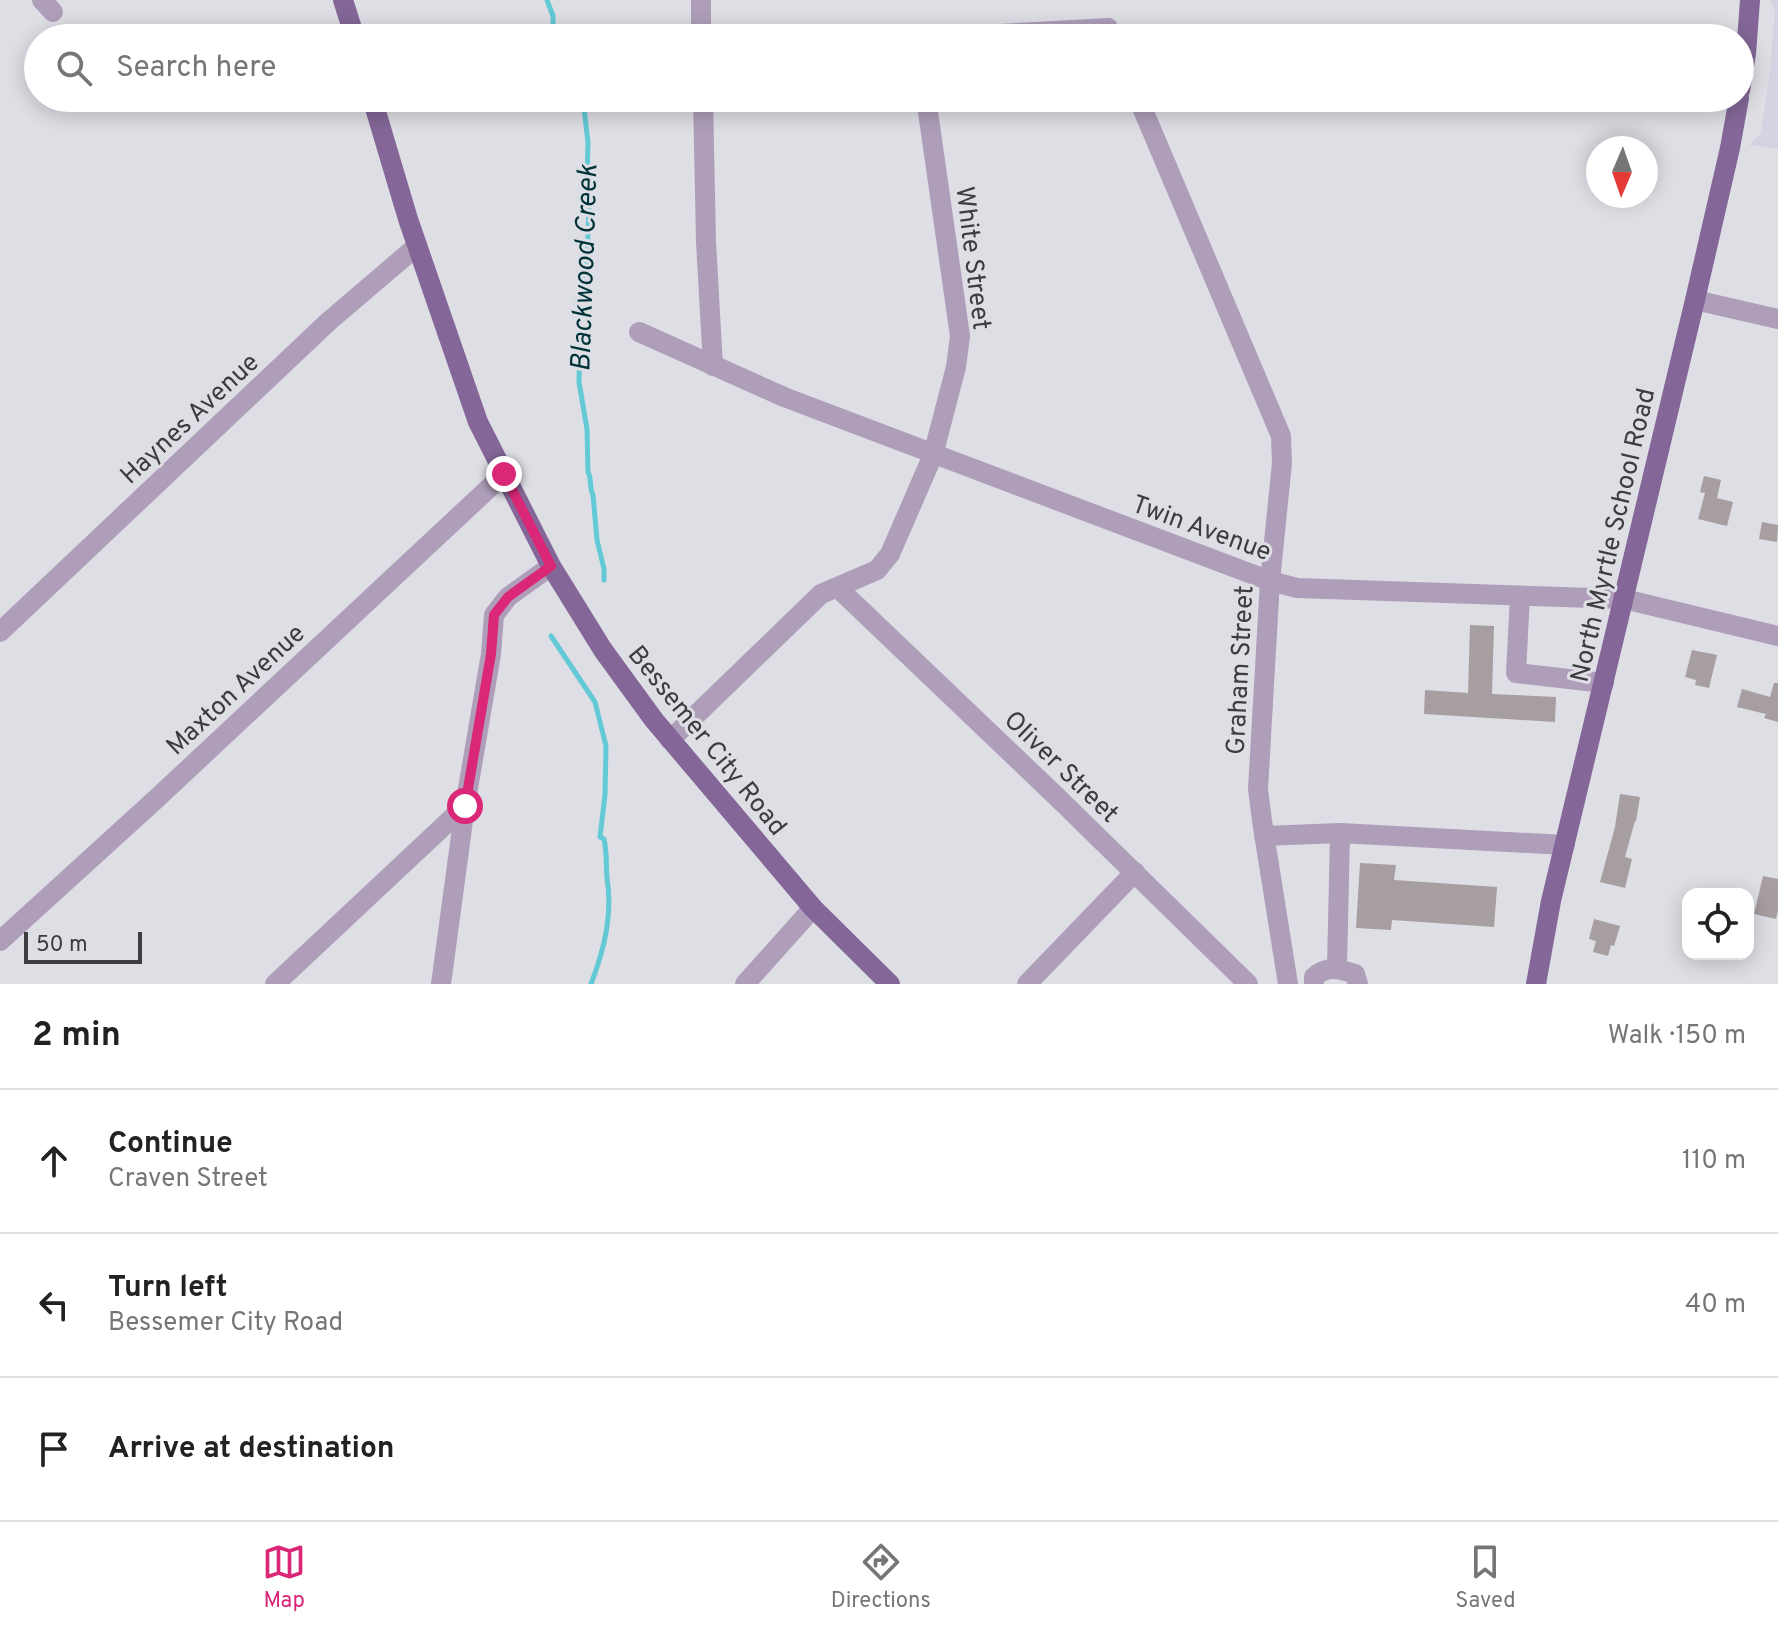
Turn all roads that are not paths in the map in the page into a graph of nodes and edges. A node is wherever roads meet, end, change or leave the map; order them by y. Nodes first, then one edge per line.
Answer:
1 (343, 0) edge
2 (701, 0) edge
3 (1750, 0) edge
4 (351, 24) edge
5 (701, 24) edge
6 (1748, 24) edge
7 (376, 112) edge
8 (703, 112) edge
9 (928, 112) edge
10 (1144, 112) edge
11 (1736, 112) edge
12 (417, 246) junction
13 (1695, 300) junction
14 (1778, 319) edge
15 (639, 332) dead end
16 (713, 366) junction
17 (933, 455) junction
18 (504, 474) junction
19 (551, 566) junction
20 (1270, 581) junction
21 (838, 588) junction
22 (1520, 596) junction
23 (1624, 599) junction
24 (0, 632) edge
25 (1778, 636) edge
26 (1604, 683) junction
27 (670, 740) junction
28 (465, 806) junction
29 (1340, 833) junction
30 (1264, 836) junction
31 (1565, 845) junction
32 (1135, 872) junction
33 (813, 908) junction
34 (0, 941) edge
35 (1337, 968) junction
36 (275, 984) edge
37 (441, 984) edge
38 (745, 984) edge
39 (890, 984) edge
40 (1027, 984) edge
41 (1248, 984) edge
42 (1288, 984) edge
43 (1314, 984) edge
44 (1358, 984) edge
45 (1536, 984) edge

1 - 4 main road
2 - 5 street
3 - 6 main road
7 - 12 main road, Bessemer City Road
8 - 16 street
9 - 17 street, White Street
10 - 20 street, Graham Street
11 - 13 main road, North Myrtle School Road
12 - 18 main road, Bessemer City Road
12 - 24 street, Haynes Avenue
13 - 14 street
13 - 23 main road, North Myrtle School Road
15 - 16 street, Twin Avenue
16 - 17 street, Twin Avenue
17 - 20 street, Twin Avenue
17 - 21 street, White Street
18 - 19 main road, Bessemer City Road
18 - 34 street, Maxton Avenue
19 - 27 main road, Bessemer City Road
19 - 28 street
20 - 22 street, Twin Avenue
20 - 30 street, Graham Street
21 - 27 street, White Street
21 - 32 street, Oliver Street
22 - 23 street, Twin Avenue
22 - 26 street
23 - 25 street, Twin Avenue
23 - 26 main road, North Myrtle School Road
26 - 31 main road, North Myrtle School Road
27 - 33 main road, Bessemer City Road
28 - 36 street
28 - 37 street
29 - 30 street
29 - 31 street
29 - 35 street
30 - 42 street, Graham Street
31 - 45 main road, North Myrtle School Road
32 - 40 street
32 - 41 street, Oliver Street
33 - 38 street
33 - 39 main road, Bessemer City Road
35 - 43 street
35 - 44 street

